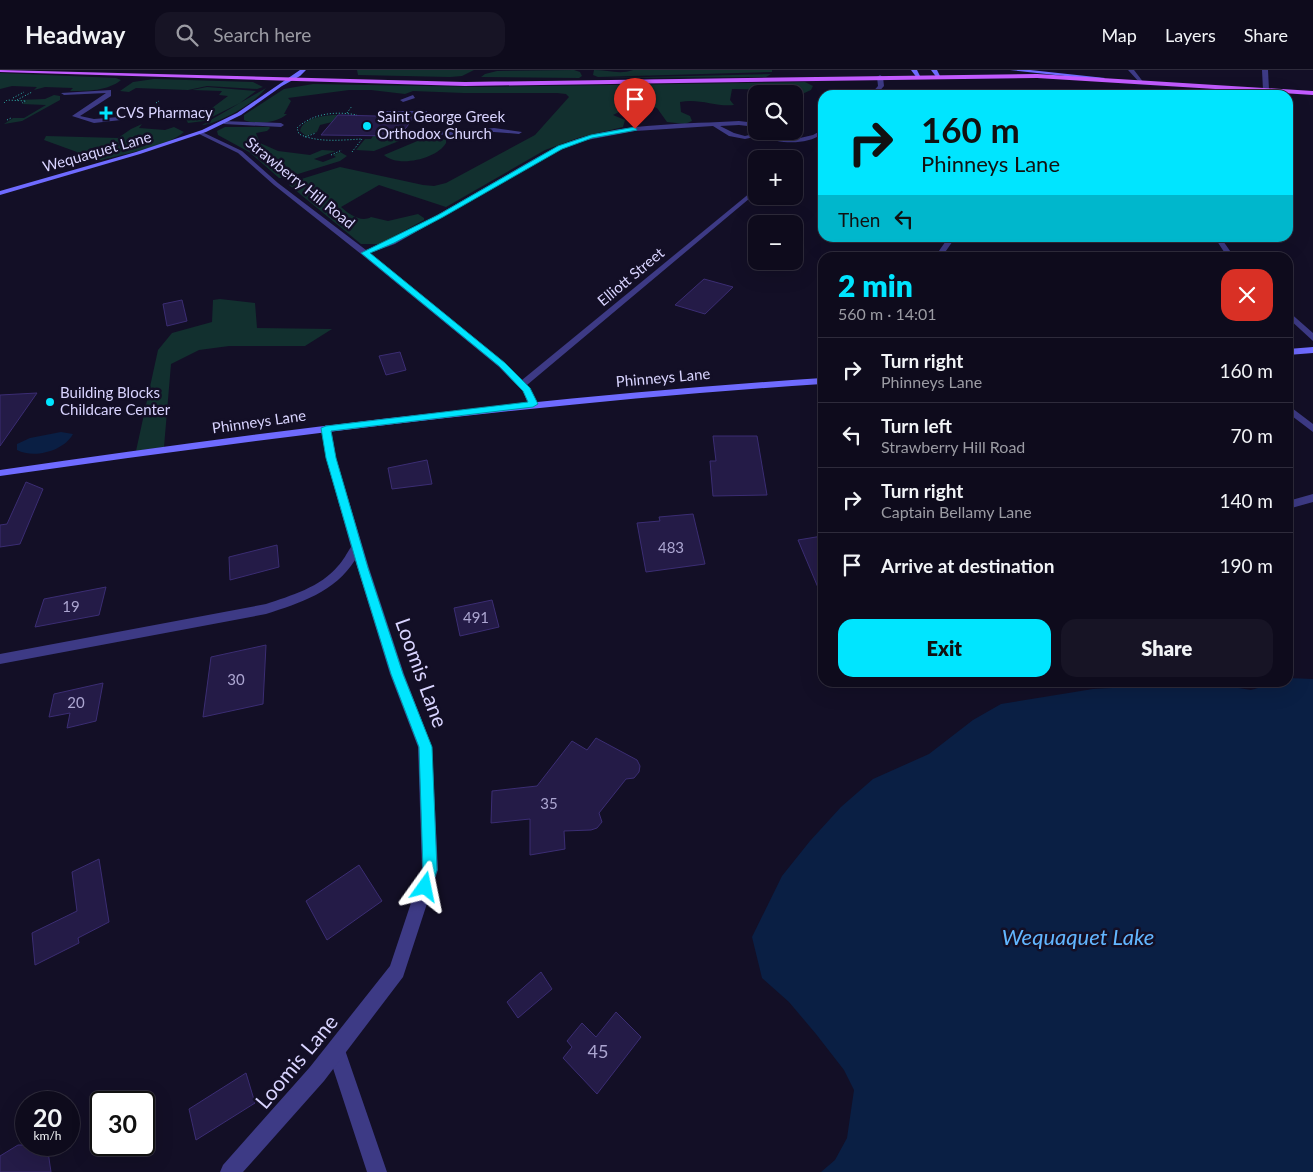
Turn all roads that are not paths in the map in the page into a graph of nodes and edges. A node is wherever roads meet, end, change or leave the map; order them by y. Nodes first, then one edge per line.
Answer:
1 (0, 70) edge
2 (303, 70) edge
3 (914, 70) edge
4 (934, 70) edge
5 (1013, 70) edge
6 (1131, 70) edge
7 (1265, 70) edge
8 (880, 77) junction
9 (919, 77) junction
10 (939, 77) junction
11 (1110, 79) junction
12 (289, 80) junction
13 (1142, 82) junction
14 (877, 90) edge
15 (1266, 90) joint
16 (1293, 92) edge
17 (64, 93) dead end
18 (1313, 93) edge
19 (413, 97) dead end
20 (403, 100) dead end
21 (387, 112) dead end
22 (426, 113) dead end
23 (119, 119) dead end
24 (224, 122) junction
25 (714, 124) junction
26 (748, 124) edge
27 (281, 125) dead end
28 (422, 132) dead end
29 (519, 132) dead end
30 (200, 133) junction
31 (818, 136) edge
32 (748, 137) edge
33 (803, 140) edge
34 (0, 192) edge
35 (748, 197) edge
36 (365, 253) junction
37 (1293, 319) edge
38 (1313, 338) edge
39 (1313, 350) edge
40 (1293, 352) edge
41 (818, 381) edge
42 (523, 384) junction
43 (533, 404) junction
44 (1293, 412) edge
45 (326, 428) junction
46 (1313, 429) edge
47 (0, 473) edge
48 (1313, 498) edge
49 (1293, 504) edge
50 (357, 547) junction
51 (0, 659) edge
52 (336, 1050) junction
53 (230, 1172) edge
54 (377, 1172) edge

1 - 12 main road
2 - 12 main road, Strawberry Hill Road
3 - 9 main road
4 - 10 main road
5 - 11 main road
6 - 13 street
7 - 15 street
8 - 9 main road
8 - 12 main road
8 - 14 street
9 - 10 main road
10 - 11 main road
11 - 13 main road
12 - 24 main road, Strawberry Hill Road
13 - 15 main road
16 - 18 main road
17 - 23 street
19 - 20 street
21 - 22 street
24 - 27 street
24 - 30 main road, Strawberry Hill Road
25 - 26 street
25 - 32 street
25 - 36 street
28 - 29 street
30 - 34 main road, Wequaquet Lane
30 - 36 street, Strawberry Hill Road
31 - 33 street
35 - 42 street, Elliott Street
36 - 42 street, Strawberry Hill Road
37 - 38 street
39 - 40 main road
41 - 43 main road, Phinneys Lane
42 - 43 street, Strawberry Hill Road
43 - 45 main road, Phinneys Lane
44 - 46 street
45 - 47 main road, Phinneys Lane
45 - 50 street, Loomis Lane
48 - 49 street
50 - 51 street
50 - 52 street, Loomis Lane
52 - 53 street, Loomis Lane
52 - 54 street

